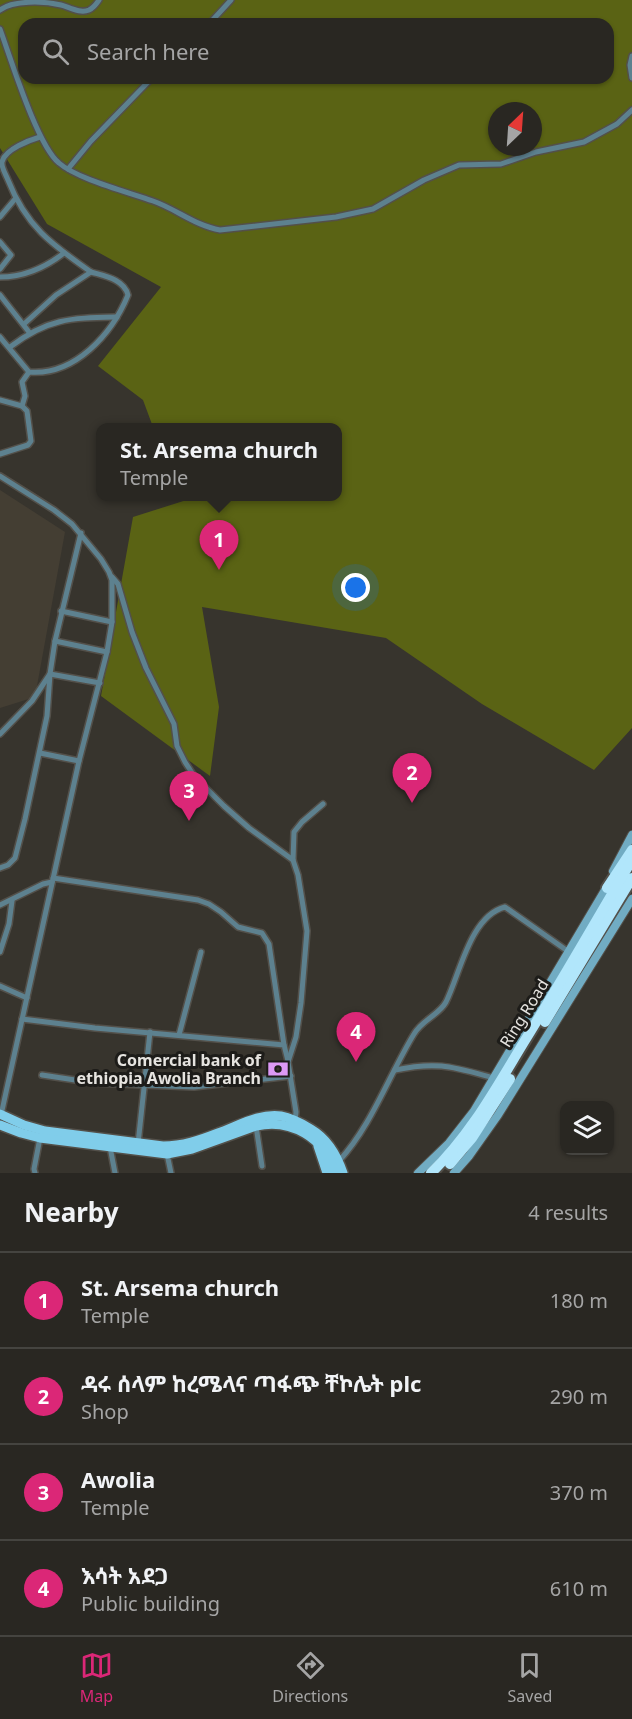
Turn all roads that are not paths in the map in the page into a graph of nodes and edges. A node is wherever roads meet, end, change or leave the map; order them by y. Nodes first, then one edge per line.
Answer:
1 (99, 0) edge
2 (231, 0) edge
3 (0, 10) edge
4 (215, 18) edge
5 (0, 29) edge
6 (632, 56) edge
7 (18, 78) edge
8 (632, 78) edge
9 (20, 84) edge
10 (146, 84) edge
11 (632, 110) edge
12 (40, 137) junction
13 (68, 169) junction
14 (15, 199) junction
15 (0, 217) edge
16 (0, 243) edge
17 (64, 253) junction
18 (0, 269) edge
19 (91, 272) junction
20 (0, 277) edge
21 (0, 295) edge
22 (117, 316) junction
23 (24, 324) junction
24 (29, 332) junction
25 (0, 337) edge
26 (10, 347) junction
27 (29, 372) junction
28 (0, 400) edge
29 (22, 406) junction
30 (0, 454) edge
31 (0, 476) edge
32 (81, 533) junction
33 (111, 576) junction
34 (61, 611) junction
35 (112, 622) junction
36 (55, 641) junction
37 (107, 652) junction
38 (50, 674) junction
39 (100, 683) junction
40 (0, 736) edge
41 (40, 753) junction
42 (80, 761) junction
43 (323, 804) dead end
44 (632, 835) edge
45 (632, 850) edge
46 (293, 860) junction
47 (632, 860) edge
48 (0, 868) edge
49 (632, 878) edge
50 (53, 880) junction
51 (607, 888) junction
52 (0, 898) edge
53 (632, 899) edge
54 (12, 901) junction
55 (1, 905) edge
56 (598, 926) junction
57 (0, 952) edge
58 (201, 952) dead end
59 (569, 952) junction
60 (0, 986) edge
61 (27, 998) junction
62 (22, 1019) junction
63 (150, 1032) junction
64 (179, 1035) junction
65 (284, 1045) junction
66 (288, 1062) junction
67 (395, 1070) junction
68 (42, 1075) dead end
69 (291, 1076) junction
70 (494, 1078) junction
71 (144, 1086) junction
72 (0, 1115) edge
73 (295, 1124) junction
74 (0, 1125) edge
75 (256, 1126) junction
76 (40, 1138) junction
77 (318, 1143) junction
78 (138, 1144) junction
79 (110, 1147) junction
80 (167, 1154) junction
81 (339, 1161) junction
82 (262, 1166) dead end
83 (35, 1173) edge
84 (115, 1173) edge
85 (171, 1173) edge
86 (327, 1173) edge
87 (335, 1173) edge
88 (343, 1173) edge
89 (418, 1173) edge
90 (431, 1173) edge
91 (441, 1173) edge
92 (454, 1173) edge

1 - 3 street
2 - 4 street
5 - 7 street
6 - 8 street
9 - 12 street
10 - 13 street
11 - 13 street
12 - 13 street
12 - 14 street
14 - 15 street
14 - 17 street
16 - 18 street
17 - 19 street
17 - 20 street
19 - 22 street
19 - 23 street
21 - 23 street
22 - 24 street
22 - 27 street
23 - 24 street
24 - 26 street
25 - 26 street
26 - 27 street
27 - 29 street
28 - 29 street
29 - 30 street
31 - 32 street
32 - 33 street
32 - 34 street
33 - 35 street
33 - 46 street
34 - 35 street
34 - 36 street
35 - 37 street
36 - 37 street
36 - 38 street
37 - 39 street
38 - 39 street
38 - 40 street
38 - 41 street
39 - 42 street
41 - 42 street
41 - 48 street
42 - 50 street
43 - 46 street
44 - 51 main road
45 - 51 highway
46 - 66 street
47 - 56 highway, Ring Road
49 - 56 highway, Ring Road
50 - 54 street
50 - 61 street
50 - 65 street
51 - 59 main road
52 - 55 street
53 - 92 main road, Ring Road
54 - 55 street
54 - 57 street
56 - 90 highway, Ring Road
56 - 91 highway, Ring Road
58 - 64 street
59 - 67 street
59 - 70 main road
60 - 61 street
61 - 62 street
62 - 63 street
62 - 72 street
63 - 64 street
63 - 71 street
64 - 65 street
65 - 66 street
66 - 69 street
67 - 70 street
67 - 81 street
68 - 71 street
69 - 71 street
69 - 73 street
70 - 89 main road
71 - 78 street
72 - 78 main road
73 - 75 main road
73 - 77 main road
73 - 78 main road
73 - 81 main road
74 - 76 main road
75 - 80 main road
75 - 82 street
76 - 79 main road
76 - 83 street
77 - 86 main road
77 - 87 main road
79 - 80 main road
79 - 84 street
80 - 85 street
81 - 88 main road

